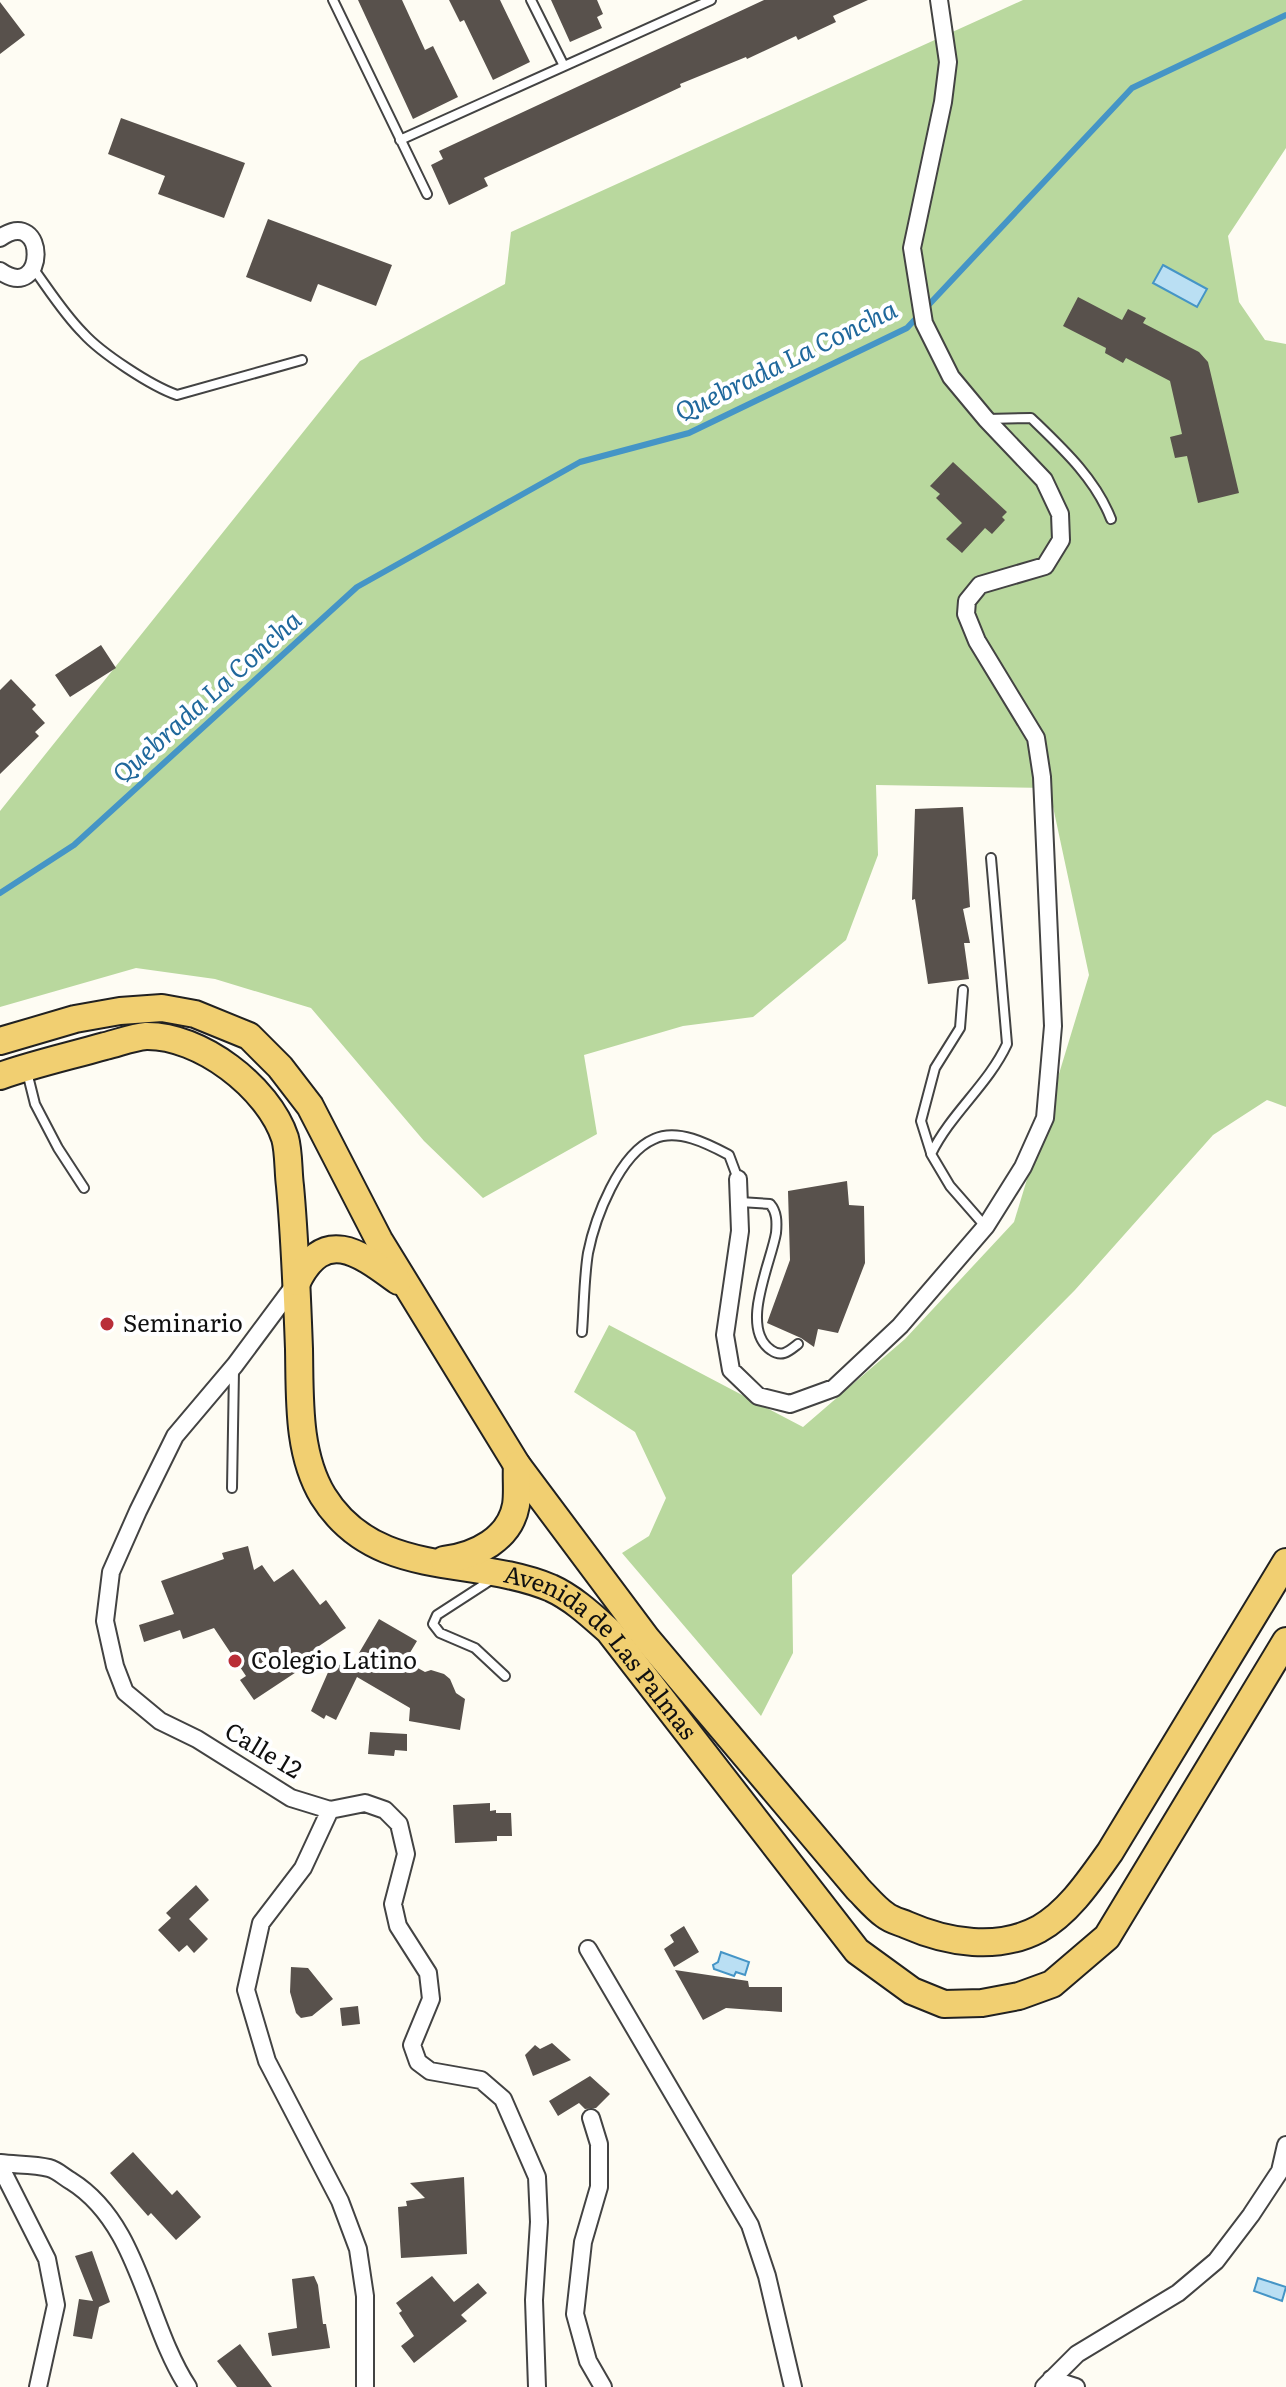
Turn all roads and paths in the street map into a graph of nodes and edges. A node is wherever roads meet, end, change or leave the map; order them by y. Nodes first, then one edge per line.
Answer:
1 (333, 0) edge
2 (531, 0) edge
3 (711, 0) edge
4 (939, 0) edge
5 (564, 66) junction
6 (400, 140) junction
7 (427, 194) dead end
8 (1, 234) edge
9 (33, 268) junction
10 (0, 271) edge
11 (302, 360) dead end
12 (986, 419) junction
13 (1111, 519) dead end
14 (991, 858) dead end
15 (963, 990) dead end
16 (0, 1041) edge
17 (26, 1067) junction
18 (0, 1076) edge
19 (931, 1154) junction
20 (738, 1179) joint
21 (84, 1188) dead end
22 (740, 1202) junction
23 (986, 1226) junction
24 (297, 1282) junction
25 (407, 1288) junction
26 (582, 1332) dead end
27 (798, 1344) dead end
28 (235, 1365) junction
29 (517, 1465) junction
30 (232, 1488) dead end
31 (1286, 1562) edge
32 (425, 1563) junction
33 (501, 1573) junction
34 (1286, 1641) edge
35 (505, 1676) dead end
36 (330, 1810) junction
37 (588, 1949) dead end
38 (591, 2118) dead end
39 (1286, 2145) edge
40 (0, 2164) edge
41 (1048, 2383) edge
42 (38, 2387) edge
43 (188, 2387) edge
44 (365, 2387) edge
45 (537, 2387) edge
46 (603, 2387) edge
47 (793, 2387) edge
48 (1076, 2387) edge

1 - 6 lane
2 - 5 lane
3 - 5 lane
4 - 12 street
5 - 6 lane
6 - 7 lane
8 - 9 street
9 - 10 street
9 - 11 lane
12 - 13 lane
12 - 23 street
14 - 19 lane
15 - 19 lane
16 - 25 main road, Avenida de Las Palmas
17 - 18 main road, Avenida de Las Palmas
17 - 21 lane
17 - 24 main road, Avenida de Las Palmas
19 - 23 lane
20 - 22 street
20 - 26 lane
22 - 23 street
22 - 27 lane
24 - 25 main road
24 - 28 street, Calle 12
24 - 32 main road, Avenida de Las Palmas
25 - 29 main road, Avenida de Las Palmas
28 - 30 lane
28 - 36 street, Calle 12
29 - 31 main road, Avenida de Las Palmas
29 - 32 main road
32 - 33 main road, Avenida de Las Palmas
33 - 34 main road, Avenida de Las Palmas
33 - 35 lane
36 - 44 street
36 - 45 street, Calle 12
37 - 47 street
38 - 46 street
39 - 41 street
40 - 42 street
40 - 43 street
41 - 48 street

